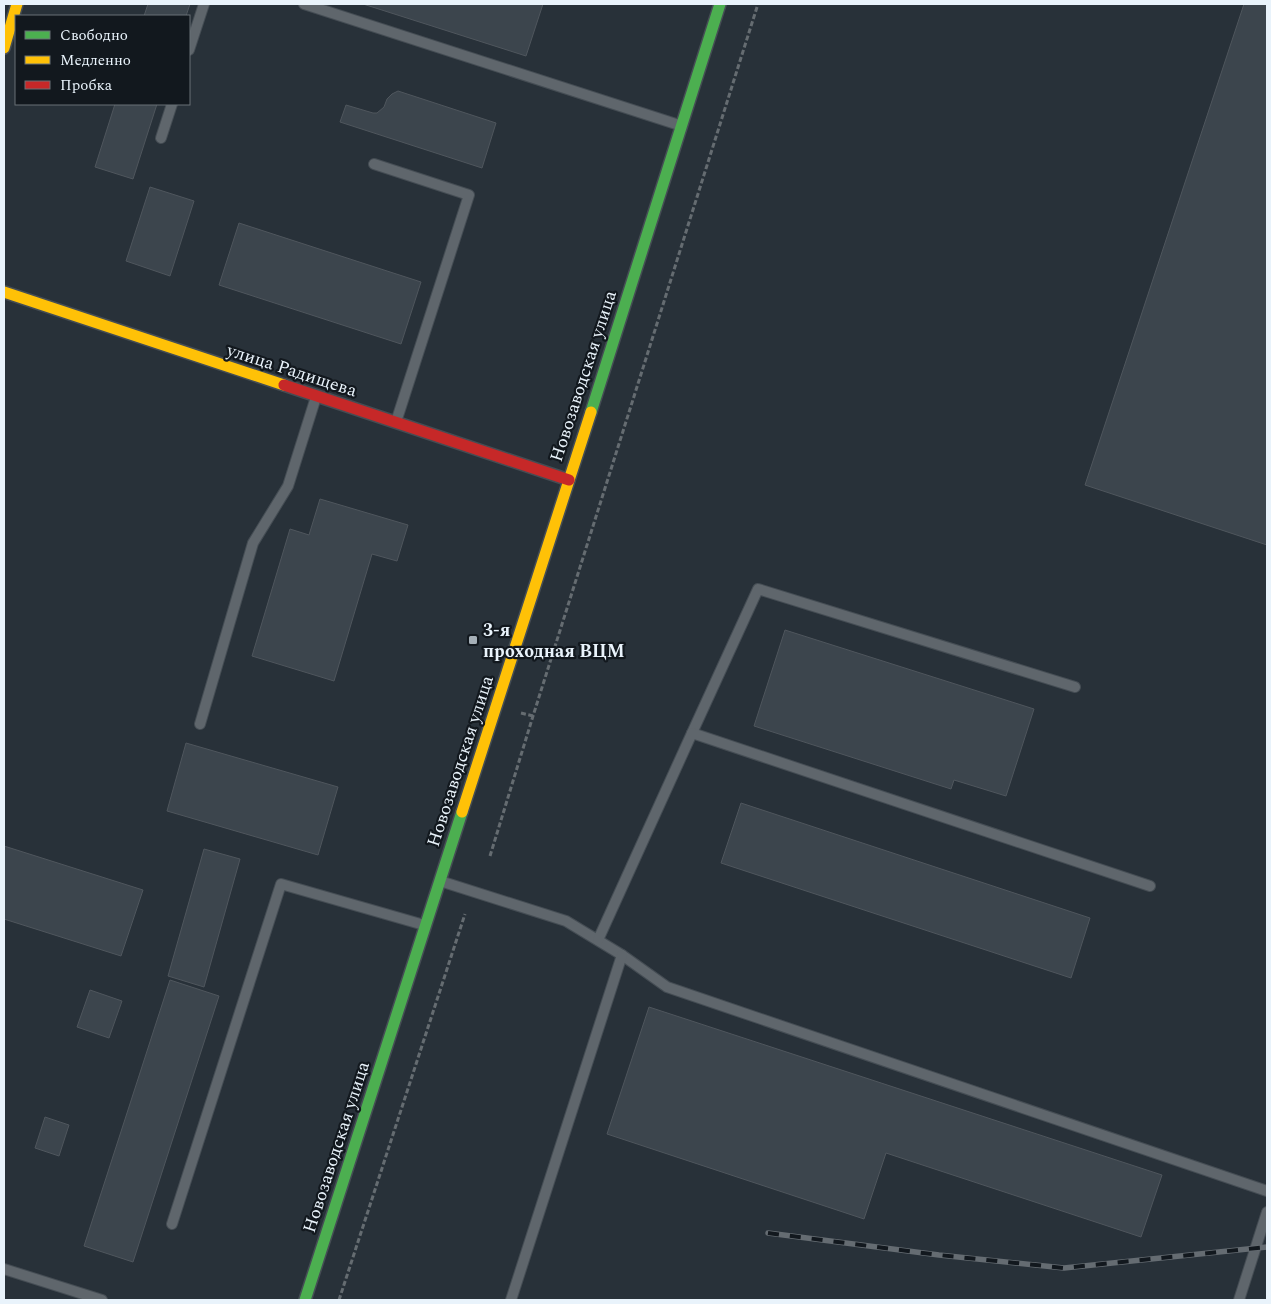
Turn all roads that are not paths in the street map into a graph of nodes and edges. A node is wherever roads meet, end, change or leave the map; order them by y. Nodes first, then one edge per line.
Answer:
1 (17, 4) edge
2 (204, 4) edge
3 (304, 4) edge
4 (720, 4) edge
5 (190, 47) edge
6 (4, 48) edge
7 (172, 105) edge
8 (681, 126) junction
9 (161, 138) dead end
10 (374, 164) dead end
11 (4, 292) edge
12 (316, 396) junction
13 (395, 422) junction
14 (569, 480) junction
15 (1075, 687) dead end
16 (200, 724) dead end
17 (692, 733) junction
18 (440, 881) junction
19 (1150, 886) dead end
20 (425, 926) junction
21 (598, 940) junction
22 (622, 955) junction
23 (1267, 1192) edge
24 (1267, 1212) edge
25 (172, 1224) dead end
26 (4, 1269) edge
27 (102, 1300) edge
28 (304, 1300) edge
29 (511, 1300) edge
30 (1239, 1300) edge

1 - 6 main road
2 - 5 lane
3 - 8 lane
4 - 8 main road, Новозаводская улица
7 - 9 lane
8 - 14 main road, Новозаводская улица
10 - 13 lane
11 - 12 main road, улица Радищева
12 - 13 main road, улица Радищева
12 - 16 lane
13 - 14 main road, улица Радищева
14 - 18 main road, Новозаводская улица
15 - 17 lane
17 - 19 lane
17 - 21 lane
18 - 20 main road, Новозаводская улица
18 - 21 lane
20 - 25 lane
20 - 28 main road, Новозаводская улица
21 - 22 lane
22 - 23 lane
22 - 29 lane
24 - 30 lane
26 - 27 lane

